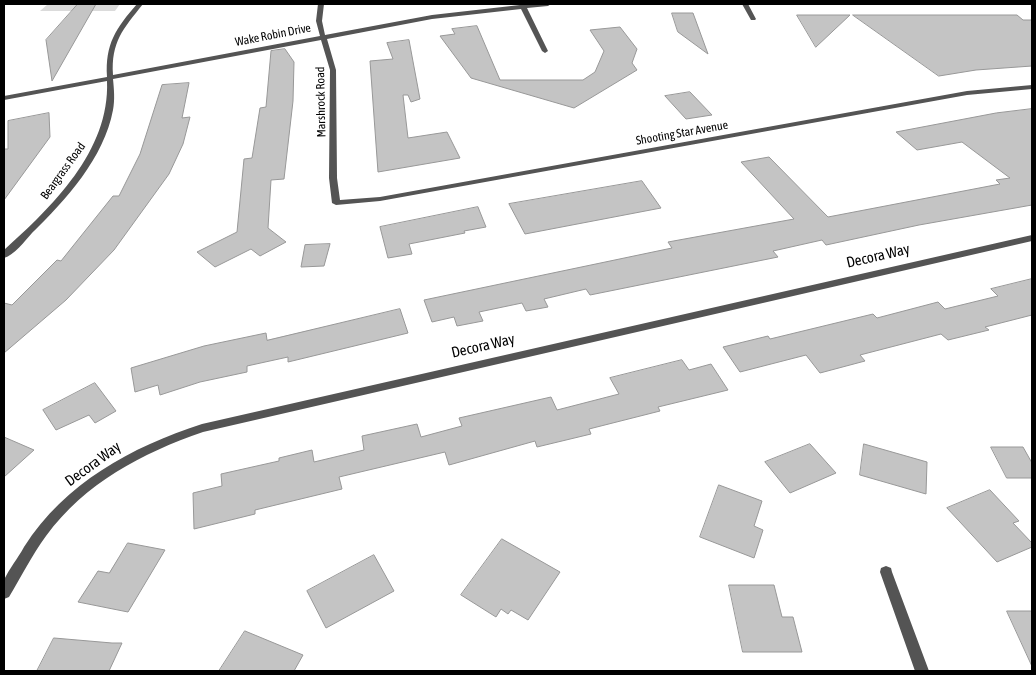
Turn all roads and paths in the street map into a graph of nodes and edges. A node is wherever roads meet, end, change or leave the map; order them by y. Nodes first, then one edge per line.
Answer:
1 (140, 4) edge
2 (321, 4) edge
3 (548, 4) edge
4 (745, 4) edge
5 (523, 5) edge
6 (753, 19) dead end
7 (322, 37) junction
8 (545, 51) dead end
9 (111, 78) junction
10 (1032, 86) edge
11 (4, 98) edge
12 (336, 202) joint
13 (1032, 238) edge
14 (4, 255) edge
15 (886, 572) dead end
16 (4, 593) edge
17 (922, 671) edge

1 - 9 street, Beargrass Road
2 - 7 street, Marshrock Road
3 - 5 street, Wake Robin Drive
4 - 6 street
5 - 7 street, Wake Robin Drive
5 - 8 street
7 - 9 street, Wake Robin Drive
7 - 12 street, Marshrock Road
9 - 11 street, Wake Robin Drive
9 - 14 street, Beargrass Road
10 - 12 street, Shooting Star Avenue
13 - 16 street, Decora Way
15 - 17 street

